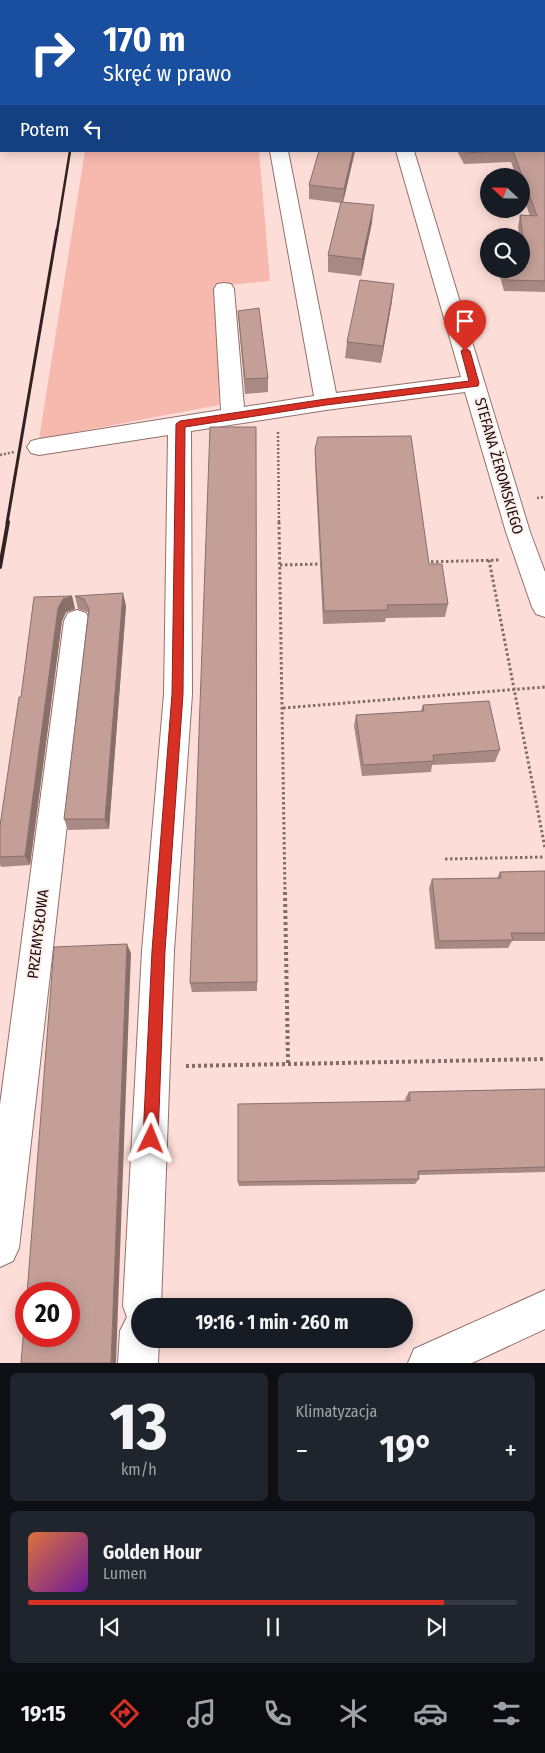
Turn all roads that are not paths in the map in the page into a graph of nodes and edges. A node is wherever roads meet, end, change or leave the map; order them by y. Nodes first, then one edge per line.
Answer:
1 (279, 152) edge
2 (405, 152) edge
3 (224, 289) dead end
4 (475, 383) junction
5 (326, 402) junction
6 (233, 416) junction
7 (180, 424) junction
8 (39, 447) dead end
9 (545, 607) edge
10 (77, 621) dead end
11 (0, 1248) edge
12 (142, 1298) edge
13 (545, 1309) edge
14 (139, 1348) edge
15 (138, 1363) edge
16 (428, 1363) edge

1 - 5 street
2 - 4 street, STEFANA ŻEROMSKIEGO
3 - 6 street
4 - 5 street
4 - 9 street, STEFANA ŻEROMSKIEGO
5 - 6 street
6 - 7 street
7 - 8 street
7 - 12 street
10 - 11 street, PRZEMYSŁOWA
13 - 16 street
14 - 15 street

